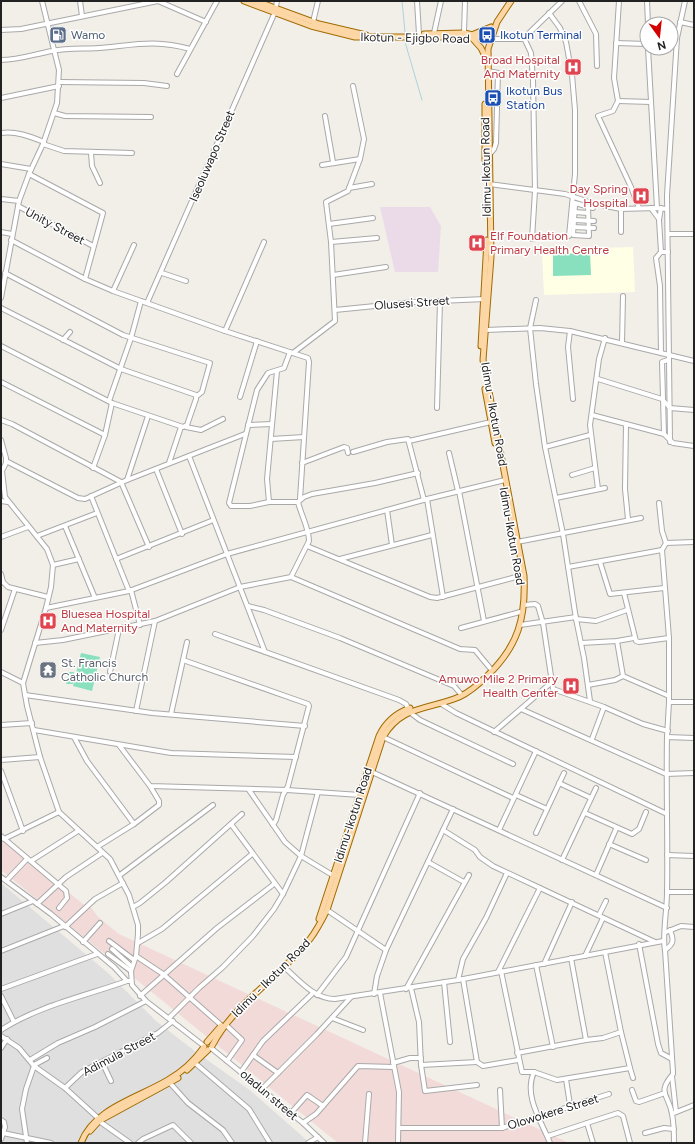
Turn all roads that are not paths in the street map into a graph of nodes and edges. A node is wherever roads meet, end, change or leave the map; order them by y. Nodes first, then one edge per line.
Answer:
1 (42, 1) edge
2 (80, 1) edge
3 (217, 1) edge
4 (244, 1) edge
5 (256, 1) edge
6 (277, 1) edge
7 (318, 1) edge
8 (417, 1) edge
9 (441, 1) edge
10 (465, 1) edge
11 (508, 1) edge
12 (511, 1) edge
13 (562, 1) edge
14 (579, 1) edge
15 (619, 1) edge
16 (648, 1) edge
17 (685, 1) edge
18 (275, 11) junction
19 (548, 13) junction
20 (82, 16) junction
21 (648, 16) edge
22 (206, 22) junction
23 (313, 22) junction
24 (680, 22) junction
25 (46, 23) junction
26 (694, 25) edge
27 (321, 27) junction
28 (491, 27) junction
29 (1, 30) edge
30 (434, 33) junction
31 (464, 33) junction
32 (419, 34) junction
33 (473, 36) junction
34 (524, 38) junction
35 (489, 39) junction
36 (616, 43) junction
37 (639, 44) edge
38 (190, 49) junction
39 (54, 50) junction
40 (485, 56) junction
41 (648, 56) edge
42 (1, 60) edge
43 (597, 66) dead end
44 (488, 71) junction
45 (177, 74) dead end
46 (59, 84) junction
47 (167, 86) dead end
48 (353, 86) dead end
49 (1, 98) edge
50 (618, 101) junction
51 (651, 102) junction
52 (54, 113) junction
53 (325, 116) dead end
54 (151, 117) dead end
55 (1, 133) edge
56 (43, 143) junction
57 (91, 153) junction
58 (132, 153) dead end
59 (488, 155) junction
60 (360, 159) junction
61 (333, 162) junction
62 (1, 164) edge
63 (322, 165) dead end
64 (31, 169) junction
65 (29, 174) junction
66 (100, 183) dead end
67 (372, 184) dead end
68 (489, 184) junction
69 (349, 188) junction
70 (535, 191) junction
71 (488, 193) junction
72 (574, 198) junction
73 (1, 199) edge
74 (18, 204) junction
75 (575, 205) junction
76 (639, 208) junction
77 (651, 208) junction
78 (659, 208) junction
79 (621, 209) junction
80 (667, 209) junction
81 (574, 212) junction
82 (588, 213) junction
83 (373, 218) dead end
84 (574, 220) junction
85 (588, 220) junction
86 (659, 220) junction
87 (594, 221) dead end
88 (329, 224) junction
89 (573, 227) junction
90 (588, 228) junction
91 (594, 228) dead end
92 (1, 232) edge
93 (621, 232) dead end
94 (12, 234) junction
95 (668, 234) junction
96 (694, 234) edge
97 (569, 236) dead end
98 (377, 238) dead end
99 (532, 239) dead end
100 (11, 240) junction
101 (264, 242) dead end
102 (331, 242) junction
103 (134, 245) dead end
104 (93, 246) junction
105 (661, 252) junction
106 (668, 252) junction
107 (1, 266) edge
108 (6, 267) junction
109 (386, 267) dead end
110 (5, 273) junction
111 (162, 273) junction
112 (333, 275) junction
113 (85, 279) junction
114 (186, 281) dead end
115 (113, 291) junction
116 (623, 296) dead end
117 (1, 298) edge
118 (486, 299) junction
119 (440, 300) junction
120 (536, 300) dead end
121 (141, 301) junction
122 (147, 303) junction
123 (1, 308) edge
124 (335, 310) junction
125 (530, 328) junction
126 (486, 330) junction
127 (225, 331) junction
128 (570, 331) junction
129 (70, 332) dead end
130 (131, 338) junction
131 (605, 338) junction
132 (63, 340) junction
133 (257, 341) junction
134 (622, 343) junction
135 (1, 346) edge
136 (291, 352) junction
137 (661, 353) junction
138 (668, 354) junction
139 (668, 360) junction
140 (694, 361) edge
141 (121, 369) junction
142 (277, 371) junction
143 (598, 380) junction
144 (1, 382) edge
145 (196, 396) junction
146 (240, 398) dead end
147 (573, 398) dead end
148 (662, 399) junction
149 (111, 402) junction
150 (437, 408) dead end
151 (670, 408) junction
152 (694, 410) edge
153 (148, 416) junction
154 (592, 416) junction
155 (223, 419) dead end
156 (1, 420) edge
157 (491, 422) junction
158 (663, 423) junction
159 (272, 424) junction
160 (626, 424) junction
161 (671, 424) junction
162 (248, 425) junction
163 (181, 426) junction
164 (186, 427) junction
165 (245, 434) junction
166 (664, 434) junction
167 (105, 435) junction
168 (590, 436) junction
169 (304, 437) junction
170 (271, 439) junction
171 (1, 440) edge
172 (409, 441) junction
173 (671, 443) junction
174 (694, 446) edge
175 (545, 447) junction
176 (449, 453) dead end
177 (189, 456) junction
178 (6, 461) junction
179 (169, 463) junction
180 (302, 463) junction
181 (595, 468) junction
182 (156, 469) junction
183 (94, 470) junction
184 (2, 471) edge
185 (418, 473) junction
186 (572, 475) dead end
187 (127, 480) junction
188 (504, 480) junction
189 (121, 482) junction
190 (605, 488) dead end
191 (598, 489) junction
192 (458, 491) junction
193 (91, 496) junction
194 (556, 498) junction
195 (425, 499) junction
196 (1, 501) edge
197 (299, 501) junction
198 (8, 502) junction
199 (269, 502) junction
200 (659, 503) dead end
201 (387, 510) junction
202 (98, 513) junction
203 (641, 518) dead end
204 (628, 519) junction
205 (211, 521) dead end
206 (65, 526) junction
207 (28, 527) junction
208 (308, 532) junction
209 (182, 534) junction
210 (563, 534) junction
211 (432, 535) junction
212 (37, 536) junction
213 (1, 537) edge
214 (518, 542) junction
215 (694, 542) edge
216 (666, 543) junction
217 (392, 545) junction
218 (307, 546) junction
219 (149, 547) junction
220 (662, 550) junction
221 (227, 554) junction
222 (79, 559) junction
223 (116, 559) junction
224 (340, 560) junction
225 (600, 562) junction
226 (53, 565) junction
227 (568, 567) junction
228 (1, 574) edge
229 (520, 576) junction
230 (291, 577) junction
231 (240, 587) junction
232 (478, 587) junction
233 (664, 588) junction
234 (15, 589) junction
235 (130, 591) junction
236 (624, 593) junction
237 (443, 596) junction
238 (48, 597) junction
239 (95, 598) junction
240 (524, 605) junction
241 (248, 606) junction
242 (46, 608) junction
243 (627, 610) junction
244 (520, 612) junction
245 (576, 618) junction
246 (155, 621) junction
247 (484, 622) junction
248 (543, 623) junction
249 (140, 625) junction
250 (520, 625) junction
251 (461, 628) dead end
252 (119, 629) junction
253 (1, 630) edge
254 (215, 634) dead end
255 (634, 638) junction
256 (669, 638) junction
257 (617, 641) junction
258 (187, 642) dead end
259 (35, 643) junction
260 (581, 643) junction
261 (265, 652) junction
262 (183, 660) junction
263 (489, 671) junction
264 (1, 672) edge
265 (110, 672) dead end
266 (623, 676) junction
267 (552, 682) junction
268 (23, 683) junction
269 (588, 685) junction
270 (460, 693) junction
271 (25, 694) junction
272 (669, 696) junction
273 (590, 701) junction
274 (669, 702) junction
275 (694, 702) edge
276 (440, 703) junction
277 (604, 707) junction
278 (521, 709) junction
279 (408, 710) junction
280 (136, 711) junction
281 (171, 714) junction
282 (32, 722) junction
283 (1, 724) edge
284 (305, 726) junction
285 (34, 730) junction
286 (668, 731) junction
287 (494, 732) junction
288 (74, 737) junction
289 (383, 737) junction
290 (667, 738) junction
291 (694, 738) edge
292 (592, 739) junction
293 (119, 745) junction
294 (536, 751) junction
295 (40, 757) junction
296 (296, 757) junction
297 (1, 760) edge
298 (513, 764) dead end
299 (1, 771) edge
300 (372, 772) junction
301 (564, 772) dead end
302 (694, 773) edge
303 (666, 774) junction
304 (560, 784) junction
305 (150, 786) junction
306 (596, 788) dead end
307 (249, 790) junction
308 (287, 790) junction
309 (318, 792) junction
310 (420, 793) junction
311 (360, 795) junction
312 (514, 797) junction
313 (591, 798) junction
314 (213, 805) dead end
315 (453, 809) junction
316 (547, 809) junction
317 (59, 812) junction
318 (646, 812) dead end
319 (585, 813) junction
320 (242, 814) dead end
321 (667, 814) junction
322 (134, 824) junction
323 (231, 824) junction
324 (273, 825) junction
325 (616, 829) junction
326 (443, 830) junction
327 (499, 830) junction
328 (23, 831) junction
329 (78, 831) junction
330 (536, 833) dead end
331 (3, 838) edge
332 (609, 844) junction
333 (97, 847) junction
334 (102, 852) junction
335 (252, 854) junction
336 (667, 855) junction
337 (301, 856) junction
338 (694, 856) edge
339 (29, 860) junction
340 (562, 860) junction
341 (646, 860) dead end
342 (428, 862) junction
343 (507, 873) junction
344 (120, 875) junction
345 (469, 875) dead end
346 (596, 875) junction
347 (1, 877) edge
348 (336, 877) junction
349 (7, 880) junction
350 (464, 882) junction
351 (123, 883) junction
352 (58, 884) junction
353 (274, 884) junction
354 (540, 888) junction
355 (668, 892) junction
356 (694, 892) edge
357 (283, 894) junction
358 (606, 901) dead end
359 (35, 902) junction
360 (572, 902) junction
361 (133, 907) junction
362 (59, 908) dead end
363 (667, 908) junction
364 (327, 910) junction
365 (1, 914) edge
366 (601, 916) junction
367 (100, 923) dead end
368 (65, 926) junction
369 (694, 926) edge
370 (358, 930) junction
371 (670, 930) junction
372 (666, 932) junction
373 (109, 941) dead end
374 (662, 941) junction
375 (82, 942) junction
376 (655, 942) junction
377 (138, 943) junction
378 (639, 944) junction
379 (112, 949) dead end
380 (386, 950) junction
381 (665, 950) junction
382 (1, 951) edge
383 (605, 952) junction
384 (97, 954) junction
385 (108, 954) dead end
386 (136, 956) junction
387 (585, 956) junction
388 (571, 958) junction
389 (134, 960) junction
390 (544, 964) junction
391 (536, 965) junction
392 (284, 967) junction
393 (132, 969) junction
394 (500, 972) junction
395 (163, 974) junction
396 (463, 979) junction
397 (458, 980) junction
398 (128, 981) junction
399 (444, 982) junction
400 (411, 988) junction
401 (1, 989) edge
402 (406, 989) junction
403 (380, 993) junction
404 (315, 994) junction
405 (374, 994) junction
406 (1, 996) edge
407 (140, 996) junction
408 (352, 997) junction
409 (189, 998) junction
410 (146, 1001) junction
411 (332, 1018) junction
412 (171, 1019) junction
413 (14, 1022) junction
414 (224, 1025) junction
415 (1, 1030) edge
416 (363, 1030) dead end
417 (621, 1032) junction
418 (1, 1036) edge
419 (7, 1039) junction
420 (586, 1040) junction
421 (450, 1042) dead end
422 (207, 1046) junction
423 (553, 1047) junction
424 (1, 1048) edge
425 (517, 1053) junction
426 (253, 1055) junction
427 (47, 1058) dead end
428 (421, 1058) junction
429 (672, 1059) junction
430 (30, 1060) junction
431 (518, 1060) junction
432 (227, 1061) junction
433 (102, 1062) junction
434 (477, 1062) junction
435 (195, 1063) junction
436 (34, 1065) junction
437 (394, 1065) junction
438 (421, 1065) junction
439 (630, 1068) junction
440 (241, 1072) junction
441 (534, 1072) junction
442 (278, 1073) junction
443 (672, 1076) junction
444 (566, 1078) junction
445 (634, 1078) dead end
446 (111, 1081) dead end
447 (170, 1083) junction
448 (477, 1085) dead end
449 (65, 1088) junction
450 (262, 1088) junction
451 (500, 1090) dead end
452 (632, 1090) dead end
453 (665, 1093) junction
454 (369, 1094) dead end
455 (609, 1094) dead end
456 (570, 1105) junction
457 (694, 1105) edge
458 (323, 1106) junction
459 (291, 1113) junction
460 (674, 1113) junction
461 (538, 1116) junction
462 (98, 1119) junction
463 (1, 1120) edge
464 (303, 1123) junction
465 (587, 1123) junction
466 (399, 1128) junction
467 (502, 1128) junction
468 (674, 1129) junction
469 (3, 1133) junction
470 (645, 1133) dead end
471 (548, 1136) junction
472 (27, 1137) junction
473 (318, 1137) junction
474 (1, 1139) edge
475 (27, 1143) edge
476 (51, 1143) edge
477 (81, 1143) edge
478 (84, 1143) edge
479 (130, 1143) edge
480 (138, 1143) edge
481 (191, 1143) edge
482 (232, 1143) edge
483 (270, 1143) edge
484 (308, 1143) edge
485 (324, 1143) edge
486 (365, 1143) edge
487 (398, 1143) edge
488 (550, 1143) edge
489 (593, 1143) edge
490 (630, 1143) edge
491 (674, 1143) edge

1 - 25 street
2 - 20 street
3 - 22 street
4 - 18 main road, Ikotun - Ejigbo Road
5 - 18 main road, Ikotun - Ejigbo Road
6 - 18 street, Iseoluwapo Street
7 - 23 street
8 - 32 street
9 - 30 street
10 - 31 street
11 - 28 main road
12 - 35 main road
13 - 19 street
14 - 43 street
15 - 36 street
16 - 21 street
17 - 24 street
18 - 23 main road, Ikotun - Ejigbo Road
18 - 27 main road, Ikotun - Ejigbo Road
18 - 111 street, Iseoluwapo Street
19 - 34 street
19 - 72 street
20 - 22 street
20 - 25 street
22 - 38 street
23 - 27 main road, Ikotun - Ejigbo Road
24 - 26 street
24 - 80 street
25 - 29 street
25 - 39 street
27 - 32 main road, Ikotun - Ejigbo Road
27 - 33 main road, Ikotun - Ejigbo Road
28 - 33 main road
28 - 35 main road
30 - 31 main road, Ikotun - Ejigbo Road
30 - 32 main road, Ikotun - Ejigbo Road
31 - 33 main road, Ikotun - Ejigbo Road
33 - 35 main road, Ikotun - Ejigbo Road
33 - 40 main road
34 - 35 street
34 - 70 street
35 - 40 main road, Idimu-Ikotun Road
35 - 44 main road
36 - 37 street
36 - 50 street
38 - 39 street
38 - 45 street
39 - 42 street
39 - 46 street
40 - 71 main road, Idimu-Ikotun Road
41 - 51 street
44 - 59 main road
44 - 59 street
46 - 47 street
46 - 49 street
46 - 52 street
48 - 60 street
50 - 51 street
50 - 76 street
51 - 78 street
52 - 54 street
52 - 56 street
53 - 61 street
55 - 56 street
56 - 57 street
56 - 64 street
57 - 58 street
57 - 66 street
59 - 68 main road
60 - 61 street
60 - 69 street
61 - 63 street
62 - 64 street
64 - 65 street
65 - 74 street
65 - 104 street
67 - 69 street
68 - 70 street
68 - 71 main road
69 - 88 street
70 - 72 street
70 - 99 street
71 - 118 main road, Idimu-Ikotun Road
72 - 75 street
72 - 79 street
72 - 97 street
73 - 74 street
74 - 94 street
74 - 104 street, Unity Street
75 - 81 street
75 - 82 street
76 - 77 street
76 - 79 street
77 - 78 street
77 - 86 street
78 - 80 street
78 - 86 street
79 - 93 street
80 - 95 street
81 - 82 street
81 - 84 street
82 - 85 street
83 - 88 street
84 - 85 street
84 - 89 street
85 - 87 street
85 - 90 street
86 - 105 street
88 - 102 street
89 - 90 street
89 - 90 street
90 - 91 street
92 - 94 street
94 - 100 street
95 - 96 street
95 - 106 street
98 - 102 street
100 - 108 street
100 - 113 street
101 - 127 street
102 - 112 street
103 - 115 street
104 - 113 street
105 - 106 street
105 - 137 street
106 - 138 street
107 - 108 street
108 - 110 street
109 - 112 street
110 - 117 street
110 - 130 street
111 - 114 street
111 - 122 street, Iseoluwapo Street
112 - 124 street
113 - 115 street
115 - 121 street
116 - 134 street
118 - 119 street, Olusesi Street
118 - 126 main road, Idimu - Ikotun Road
118 - 157 main road, Idimu-Ikotun Road
119 - 124 street, Olusesi Street
119 - 150 street
120 - 125 street
121 - 122 street
121 - 130 street
122 - 127 street
123 - 132 street
124 - 136 street
125 - 126 street
125 - 128 street
125 - 175 street
126 - 188 main road, Idimu - Ikotun Road
127 - 133 street
128 - 131 street
128 - 147 street
129 - 132 street
130 - 141 street
130 - 145 street
131 - 134 street
131 - 143 street
132 - 141 street
133 - 136 street
133 - 146 street
134 - 137 street
135 - 149 street
136 - 142 street
136 - 169 street
137 - 138 street
138 - 139 street
138 - 140 street
139 - 148 street
139 - 151 street
141 - 145 street
141 - 149 street
142 - 159 street
142 - 162 street
143 - 148 street
143 - 154 street
144 - 167 street
145 - 164 street
148 - 151 street
148 - 158 street
149 - 153 street
149 - 167 street
151 - 152 street
151 - 161 street
153 - 163 street
153 - 187 street
154 - 160 street
154 - 168 street
155 - 164 street
156 - 183 street
157 - 172 street
157 - 188 main road, Idimu-Ikotun Road
158 - 161 street
158 - 166 street
159 - 162 street
159 - 170 street
160 - 166 street
160 - 204 street
161 - 173 street
162 - 165 street
163 - 164 street
163 - 179 street
165 - 177 street
165 - 199 street
166 - 173 street
167 - 183 street
168 - 175 street
168 - 181 street
169 - 170 street
169 - 180 street
170 - 199 street
171 - 178 street
172 - 180 street
172 - 185 street
173 - 174 street
175 - 194 street
176 - 192 street
177 - 179 street
177 - 221 street
178 - 184 street
178 - 193 street
179 - 182 street
180 - 197 street
181 - 186 street
181 - 191 street
182 - 187 street
182 - 209 street
183 - 189 street
184 - 198 street
185 - 195 street
185 - 197 street
187 - 189 street
188 - 192 street
188 - 214 main road, Idimu - Ikotun Road
188 - 229 main road, Idimu-Ikotun Road
189 - 193 street
189 - 219 street
190 - 191 street
191 - 194 street
192 - 195 street
192 - 232 street
193 - 202 street
194 - 210 street
195 - 201 street
195 - 211 street
196 - 198 street
197 - 199 street
197 - 208 street
198 - 207 street
200 - 216 street
201 - 208 street
201 - 217 street
202 - 206 street
202 - 223 street
203 - 204 street
204 - 210 street
205 - 209 street
206 - 212 street
206 - 222 street
207 - 212 street
207 - 213 street
208 - 218 street
208 - 221 street
209 - 219 street
210 - 214 street
210 - 227 street
211 - 217 street
211 - 237 street
212 - 226 street
214 - 240 main road, Idimu - Ikotun Road
215 - 216 street
216 - 220 street
217 - 224 street
218 - 224 street
218 - 230 street
219 - 223 street
220 - 225 street
220 - 233 street
221 - 231 street
221 - 235 street
222 - 226 street
222 - 239 street
223 - 235 street
224 - 237 street
225 - 227 street
225 - 236 street
226 - 238 street
227 - 245 street
228 - 234 street
229 - 232 street
229 - 244 main road, Idimu-Ikotun Road
230 - 231 street
230 - 263 street
231 - 241 street
231 - 246 street
232 - 237 street
232 - 247 street
233 - 236 street
233 - 256 street
234 - 238 street
234 - 253 street
235 - 239 street
235 - 249 street
236 - 243 street
238 - 242 street
239 - 242 street
240 - 248 street
240 - 250 main road, Idimu - Ikotun Road
241 - 261 street
241 - 270 street
242 - 259 street
243 - 245 street
243 - 255 street
244 - 247 street
244 - 263 main road, Idimu-Ikotun Road
245 - 248 street
245 - 260 street
246 - 249 street
246 - 280 street
247 - 251 street
248 - 250 street
248 - 267 street
249 - 252 street
250 - 263 main road, Idimu - Ikotun Road
252 - 259 street
252 - 265 street
254 - 261 street
255 - 256 street
255 - 257 street
256 - 272 street
257 - 260 street
257 - 266 street
258 - 262 street
259 - 268 street
260 - 269 street
261 - 279 street
262 - 281 street
262 - 284 street
263 - 270 main road, Idimu-Ikotun Road
263 - 276 main road, Idimu - Ikotun Road
264 - 268 street
266 - 269 street
266 - 272 street
267 - 273 street
267 - 278 street
268 - 271 street
269 - 273 street
270 - 279 main road, Idimu-Ikotun Road
271 - 280 street
271 - 282 street
272 - 274 street
273 - 277 street
274 - 275 street
274 - 286 street
276 - 279 main road, Idimu - Ikotun Road
276 - 287 street
277 - 286 street
277 - 292 street
278 - 287 street
278 - 292 street
279 - 289 main road, Idimu - Ikotun Road
279 - 298 street
279 - 311 main road, Idimu-Ikotun Road
280 - 281 street
281 - 284 street
282 - 283 street
282 - 285 street
284 - 296 street
285 - 288 street
285 - 295 street
286 - 290 street
287 - 294 street
288 - 293 street
288 - 322 street
289 - 300 main road, Idimu - Ikotun Road
289 - 312 street
290 - 291 street
290 - 303 street
292 - 303 street
293 - 296 street
293 - 305 street
294 - 312 street
294 - 321 street
295 - 297 street
295 - 317 street
296 - 308 street
299 - 328 street
300 - 310 street
300 - 348 main road, Idimu - Ikotun Road
301 - 304 street
302 - 303 street
303 - 321 street
304 - 313 street
304 - 316 street
305 - 307 street
305 - 322 street
306 - 313 street
307 - 308 street
307 - 324 street
308 - 309 street
308 - 324 street
309 - 311 street
309 - 337 street, Adimula Street
310 - 315 street
310 - 370 street
311 - 348 main road, Idimu-Ikotun Road
312 - 316 street
312 - 327 street
313 - 319 street
314 - 344 street
315 - 326 street
315 - 327 street
316 - 330 street
317 - 328 street
317 - 329 street
318 - 325 street
319 - 325 street
319 - 340 street
320 - 323 street
321 - 336 street
322 - 333 street
323 - 335 street
323 - 361 street
324 - 337 street
325 - 332 street
326 - 342 street
326 - 343 street
327 - 340 street
328 - 331 street
329 - 333 street
329 - 339 street
331 - 339 street
332 - 341 street
332 - 346 street
333 - 334 street
334 - 344 street
334 - 352 street
335 - 353 street
335 - 377 street
336 - 338 street
336 - 355 street
337 - 348 street
337 - 357 street, Adimula Street
339 - 349 street
339 - 352 street
340 - 346 street
342 - 350 street
342 - 380 street
343 - 354 street
343 - 397 street
344 - 351 street
345 - 350 street
346 - 363 street
347 - 349 street, oladun street
348 - 364 main road, Idimu - Ikotun Road
348 - 414 main road, Idimu-Ikotun Road
349 - 359 street, oladun street
350 - 402 street
351 - 361 street
351 - 368 street
352 - 359 street
352 - 362 street
353 - 357 street
353 - 395 street
354 - 360 street
354 - 394 street
355 - 356 street
355 - 363 street
357 - 409 street, Adimula Street
358 - 366 street
359 - 365 street
359 - 368 street, oladun street
360 - 366 street
360 - 390 street
361 - 377 street
363 - 372 street
364 - 370 street
364 - 392 main road, Idimu - Ikotun Road
366 - 376 street
366 - 387 street
367 - 375 street
368 - 375 street, oladun street
368 - 382 street
369 - 371 street
370 - 380 street
370 - 404 street
371 - 372 street
371 - 381 street
372 - 374 street
373 - 389 street
374 - 376 street
374 - 381 street
375 - 384 street, oladun street
376 - 378 street
377 - 386 street
378 - 383 street
378 - 429 street
379 - 393 street
380 - 405 street
381 - 429 street
383 - 387 street
383 - 417 street
384 - 398 street, oladun street
384 - 401 street
385 - 393 street
386 - 389 street
386 - 395 street
387 - 388 street
388 - 390 street
388 - 420 street
389 - 393 street
390 - 391 street
391 - 394 street
391 - 423 street
392 - 404 street
392 - 414 main road, Idimu - Ikotun Road
393 - 398 street
394 - 396 street
394 - 425 street
395 - 407 street
395 - 409 street
396 - 397 street
396 - 434 street
397 - 399 street
398 - 407 street, oladun street
398 - 413 street
399 - 400 street
399 - 421 street
400 - 402 street
400 - 428 street
402 - 403 street
403 - 405 street
403 - 437 street
404 - 408 street
404 - 426 street
405 - 408 street
406 - 413 street
407 - 410 street, oladun street
408 - 411 street
409 - 412 street, Adimula Street
409 - 414 street
410 - 412 street, oladun street
410 - 430 street
411 - 416 street
411 - 442 street
412 - 422 street, oladun street
412 - 433 street, Adimula Street
413 - 415 street
414 - 422 main road, Idimu-Ikotun Road
414 - 432 street
417 - 420 street
417 - 439 street
418 - 419 street
419 - 424 street
419 - 430 street
420 - 423 street
422 - 432 street, oladun street
422 - 435 main road, Idimu-Ikotun Road
422 - 462 main road, Idimu-Ikotun Road
423 - 425 street
425 - 431 street
426 - 440 street
426 - 442 street
427 - 436 street
428 - 437 street
428 - 438 street
429 - 443 street
430 - 436 street
431 - 434 street
431 - 441 street
432 - 440 street, oladun street
433 - 446 street
433 - 449 street, Adimula Street
434 - 438 street
435 - 447 main road, Idimu-Ikotun Road
435 - 483 street
436 - 449 street
436 - 472 street
437 - 458 street
437 - 466 street
438 - 448 street
439 - 444 street
439 - 445 street
440 - 450 street, oladun street
441 - 444 street
441 - 461 street
442 - 450 street
443 - 453 street
443 - 460 street
444 - 456 street
447 - 462 main road, Idimu-Ikotun Road
447 - 482 street
449 - 462 street
450 - 459 street, oladun street
451 - 467 street
452 - 453 street
453 - 460 street
454 - 486 street
455 - 456 street, Olowokere Street
456 - 461 street, Olowokere Street
457 - 460 street
458 - 459 street
458 - 464 street
459 - 464 street, oladun street
460 - 468 street
461 - 467 street, Olowokere Street
461 - 471 street
462 - 477 main road, Idimu-Ikotun Road
462 - 478 main road, Idimu-Ikotun Road
462 - 479 street
463 - 469 street
464 - 473 street, oladun street
465 - 471 street
465 - 489 street
465 - 490 street
466 - 467 street, Olowokere Street
466 - 487 street
468 - 470 street
468 - 491 street
469 - 472 street
469 - 474 street
471 - 488 street
472 - 475 street
472 - 476 street
473 - 484 street
473 - 485 street, oladun street
480 - 481 street

